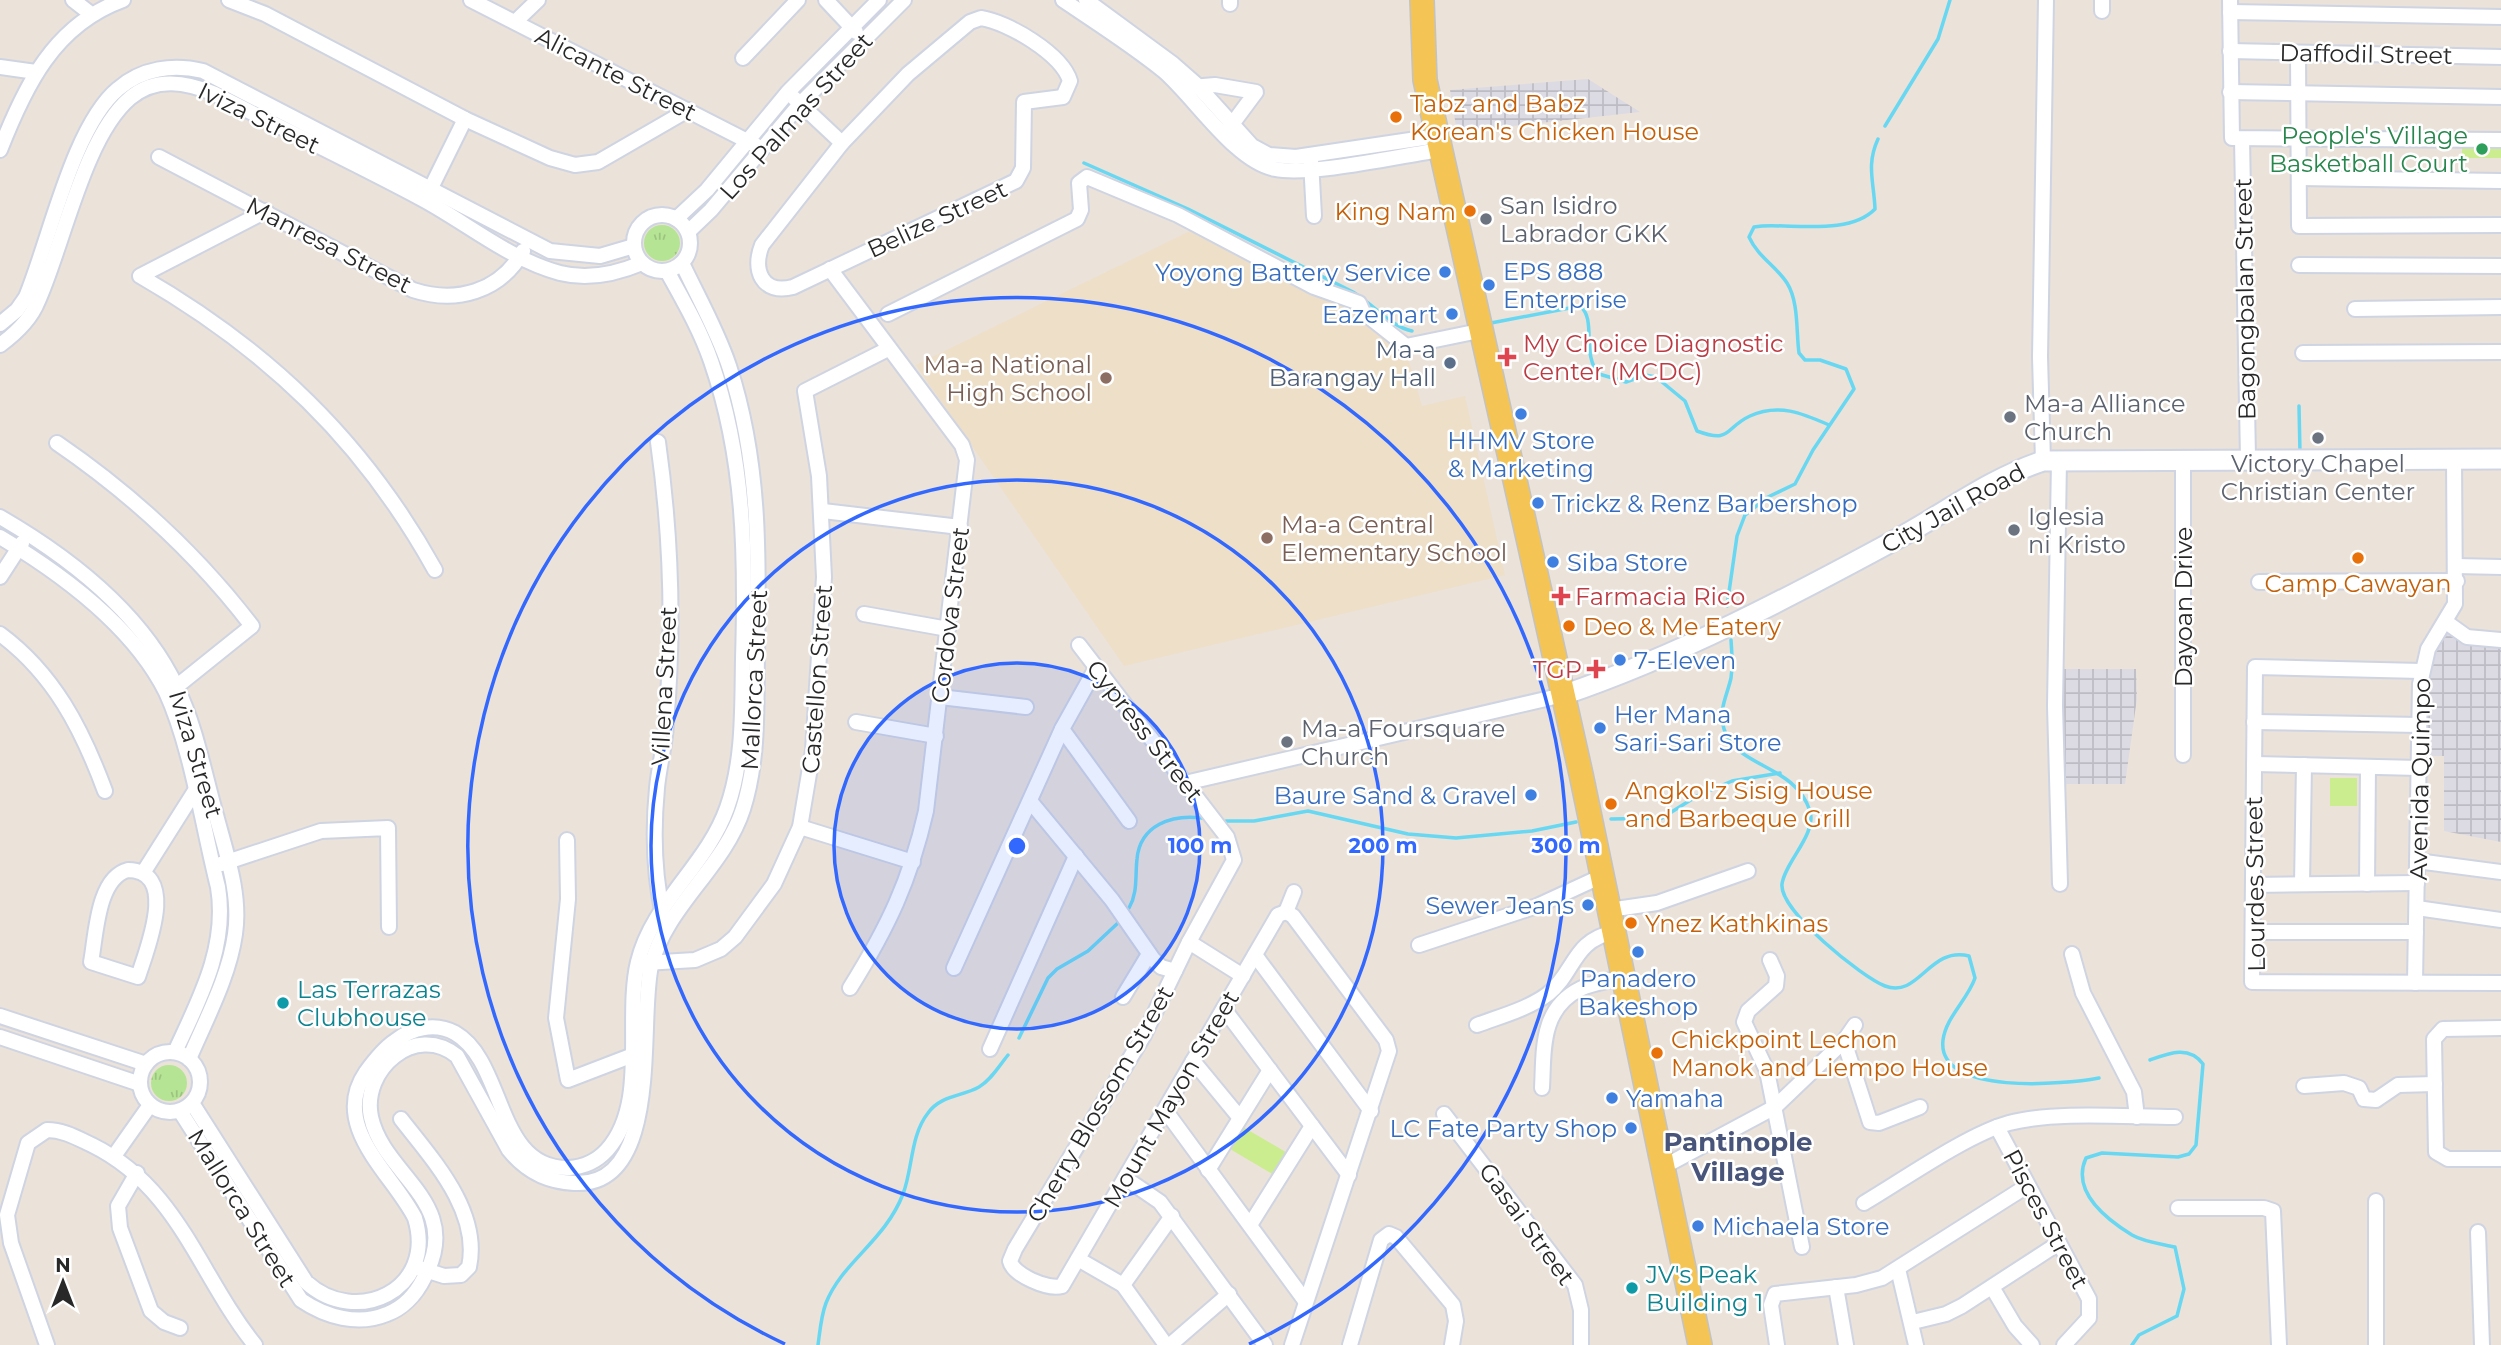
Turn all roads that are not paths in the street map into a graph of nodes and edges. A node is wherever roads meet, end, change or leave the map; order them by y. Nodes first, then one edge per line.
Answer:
1 (73, 0) edge
2 (123, 0) edge
3 (229, 0) edge
4 (471, 0) edge
5 (538, 0) edge
6 (798, 0) edge
7 (826, 0) edge
8 (878, 0) edge
9 (904, 0) edge
10 (1063, 0) edge
11 (1086, 0) edge
12 (1422, 0) edge
13 (2046, 0) edge
14 (2230, 6) edge
15 (91, 15) junction
16 (2501, 17) edge
17 (515, 22) junction
18 (851, 26) junction
19 (862, 39) junction
20 (2230, 51) junction
21 (2298, 53) junction
22 (2501, 57) edge
23 (743, 58) dead end
24 (0, 66) edge
25 (36, 72) junction
26 (1191, 88) junction
27 (788, 92) junction
28 (2230, 92) junction
29 (2298, 94) junction
30 (2501, 97) edge
31 (800, 104) junction
32 (688, 110) junction
33 (465, 119) junction
34 (1228, 129) junction
35 (2242, 139) junction
36 (2299, 139) junction
37 (2501, 140) edge
38 (746, 141) junction
39 (842, 143) junction
40 (1438, 143) junction
41 (761, 148) junction
42 (0, 150) edge
43 (159, 157) dead end
44 (1311, 162) junction
45 (2299, 178) junction
46 (2501, 181) edge
47 (428, 194) junction
48 (266, 211) junction
49 (1314, 216) dead end
50 (676, 219) junction
51 (2501, 225) edge
52 (688, 232) junction
53 (528, 242) junction
54 (634, 246) junction
55 (520, 256) junction
56 (642, 263) junction
57 (681, 263) junction
58 (2299, 265) dead end
59 (2501, 266) edge
60 (830, 269) junction
61 (667, 271) junction
62 (2501, 307) edge
63 (2355, 309) dead end
64 (888, 314) dead end
65 (0, 324) edge
66 (1479, 331) junction
67 (0, 345) edge
68 (888, 349) junction
69 (2501, 352) edge
70 (2303, 353) dead end
71 (658, 442) dead end
72 (57, 443) dead end
73 (2248, 458) junction
74 (2183, 459) junction
75 (2454, 459) junction
76 (2501, 459) edge
77 (2051, 460) junction
78 (823, 511) junction
79 (0, 517) edge
80 (960, 527) junction
81 (28, 534) junction
82 (0, 537) edge
83 (19, 548) junction
84 (2501, 567) edge
85 (435, 570) dead end
86 (2456, 573) junction
87 (0, 577) edge
88 (2259, 582) dead end
89 (863, 614) dead end
90 (2446, 622) junction
91 (948, 629) junction
92 (0, 634) edge
93 (2501, 640) edge
94 (1079, 645) dead end
95 (1096, 668) junction
96 (2421, 671) junction
97 (172, 690) junction
98 (1563, 695) junction
99 (940, 697) junction
100 (1026, 707) dead end
101 (856, 722) dead end
102 (2254, 722) junction
103 (2419, 725) junction
104 (1062, 729) junction
105 (936, 736) junction
106 (2183, 755) dead end
107 (2254, 764) junction
108 (2304, 765) junction
109 (2368, 767) junction
110 (2419, 768) junction
111 (205, 776) junction
112 (1185, 783) junction
113 (195, 790) junction
114 (105, 791) dead end
115 (1030, 801) junction
116 (1129, 821) dead end
117 (800, 827) junction
118 (567, 840) dead end
119 (1234, 853) joint
120 (1076, 856) junction
121 (2417, 861) junction
122 (228, 862) junction
123 (913, 862) junction
124 (213, 867) junction
125 (1748, 871) dead end
126 (2501, 872) edge
127 (143, 873) junction
128 (1602, 876) junction
129 (2417, 883) junction
130 (2060, 884) dead end
131 (2302, 884) junction
132 (2367, 884) junction
133 (2253, 885) junction
134 (1294, 892) dead end
135 (2417, 908) junction
136 (662, 911) junction
137 (1286, 912) junction
138 (2501, 920) edge
139 (1611, 921) junction
140 (389, 927) dead end
141 (666, 930) junction
142 (2253, 932) junction
143 (2416, 932) junction
144 (1189, 942) junction
145 (1419, 945) dead end
146 (1149, 954) junction
147 (2072, 954) dead end
148 (1255, 955) junction
149 (1770, 960) dead end
150 (645, 963) junction
151 (954, 968) dead end
152 (1175, 971) junction
153 (1243, 976) junction
154 (1623, 977) junction
155 (2415, 982) junction
156 (2501, 983) edge
157 (850, 988) dead end
158 (1123, 997) dead end
159 (1224, 1009) junction
160 (0, 1016) edge
161 (1477, 1025) dead end
162 (1855, 1025) dead end
163 (2501, 1028) edge
164 (56, 1034) junction
165 (0, 1037) edge
166 (1844, 1041) junction
167 (92, 1047) junction
168 (990, 1049) dead end
169 (175, 1052) junction
170 (639, 1052) junction
171 (49, 1054) junction
172 (189, 1059) junction
173 (1193, 1061) junction
174 (146, 1064) junction
175 (86, 1066) junction
176 (1270, 1070) junction
177 (140, 1084) junction
178 (2435, 1084) junction
179 (2304, 1086) dead end
180 (1542, 1088) dead end
181 (150, 1105) junction
182 (186, 1107) junction
183 (1775, 1107) junction
184 (1920, 1107) dead end
185 (1165, 1110) junction
186 (1371, 1111) junction
187 (1444, 1114) dead end
188 (2137, 1117) junction
189 (2175, 1117) dead end
190 (1240, 1118) junction
191 (401, 1119) dead end
192 (1312, 1126) junction
193 (1997, 1127) junction
194 (114, 1156) junction
195 (2501, 1159) edge
196 (583, 1166) junction
197 (1663, 1167) junction
198 (1208, 1170) junction
199 (137, 1173) junction
200 (1349, 1175) junction
201 (1125, 1178) junction
202 (588, 1182) junction
203 (2027, 1186) junction
204 (2376, 1200) dead end
205 (1864, 1203) dead end
206 (2178, 1208) dead end
207 (1172, 1216) junction
208 (1250, 1225) junction
209 (2478, 1232) dead end
210 (2059, 1243) junction
211 (1802, 1247) dead end
212 (1078, 1259) junction
213 (422, 1269) junction
214 (1898, 1269) junction
215 (1123, 1286) junction
216 (1059, 1287) joint
217 (1836, 1287) junction
218 (1992, 1287) junction
219 (1229, 1294) junction
220 (1306, 1302) junction
221 (1913, 1322) junction
222 (180, 1328) dead end
223 (47, 1345) edge
224 (255, 1345) edge
225 (1168, 1345) edge
226 (1265, 1345) edge
227 (1292, 1345) edge
228 (1350, 1345) edge
229 (1452, 1345) edge
230 (1581, 1345) edge
231 (1700, 1345) edge
232 (1777, 1345) edge
233 (1846, 1345) edge
234 (1916, 1345) edge
235 (2032, 1345) edge
236 (2064, 1345) edge
237 (2279, 1345) edge
238 (2376, 1345) edge
239 (2482, 1345) edge

1 - 15 street
2 - 15 street
3 - 33 street
4 - 17 street, Alicante Street
5 - 17 street
6 - 23 street
7 - 18 street
8 - 18 street, Los Palmas Street
9 - 19 street, Los Palmas Street
10 - 26 street
11 - 26 street
12 - 40 main road
13 - 77 street
14 - 16 street
14 - 20 street
15 - 25 street
17 - 32 street, Alicante Street
18 - 19 street
18 - 27 street, Los Palmas Street
19 - 31 street, Los Palmas Street
20 - 21 street, Daffodil Street
20 - 28 street
21 - 22 street, Daffodil Street
21 - 29 street
24 - 25 street
25 - 42 street
26 - 34 street
26 - 34 street
27 - 31 street
27 - 38 street, Los Palmas Street
28 - 29 street
28 - 35 street
29 - 30 street
29 - 36 street
31 - 39 street
31 - 41 street, Los Palmas Street
32 - 33 street
32 - 38 street, Alicante Street
33 - 47 street
34 - 44 street
35 - 36 street
35 - 73 street, Bagongbalan Street
36 - 37 street
36 - 45 street
38 - 41 street, Alicante Street
38 - 50 street, Los Palmas Street
39 - 60 street, Belize Street
39 - 60 street, Belize Street
40 - 44 street
40 - 66 main road
41 - 52 street, Los Palmas Street
43 - 48 street, Manresa Street
44 - 49 street
45 - 46 street
45 - 51 street
47 - 53 street, Iviza Street
47 - 55 street, Iviza Street
47 - 65 street, Iviza Street
47 - 67 street, Iviza Street
48 - 55 street, Manresa Street
48 - 85 street
50 - 52 street
50 - 54 street
52 - 57 street
53 - 54 street, Iviza Street
53 - 55 street, Manresa Street
54 - 56 street
55 - 56 street, Iviza Street
56 - 61 street
57 - 61 street
57 - 141 street, Mallorca Street
58 - 59 street
60 - 68 street, Cordova Street
61 - 136 street, Mallorca Street
62 - 63 street
64 - 66 street
66 - 98 main road
68 - 78 street, Castellon Street
68 - 80 street, Cordova Street
69 - 70 street
71 - 136 street, Villena Street
72 - 97 street
73 - 74 street, City Jail Road
73 - 75 street, City Jail Road
74 - 77 street, City Jail Road
74 - 106 street, Dayoan Drive
75 - 76 street, City Jail Road
75 - 86 street, Avenida Quimpo
77 - 98 street, City Jail Road
77 - 130 street
78 - 80 street
78 - 117 street, Castellon Street
79 - 81 street, Iviza Street
80 - 91 street, Cordova Street
81 - 83 street
81 - 97 street, Iviza Street
82 - 83 street, Iviza Street
83 - 87 street
83 - 97 street, Iviza Street
84 - 86 street
86 - 88 street
86 - 90 street, Avenida Quimpo
89 - 91 street
90 - 93 street
90 - 96 street, Avenida Quimpo
91 - 99 street, Cordova Street
92 - 114 street
94 - 95 street, Cypress Street
95 - 104 street
95 - 112 street, Cypress Street
96 - 102 street, Lourdes Street
96 - 103 street, Avenida Quimpo
97 - 111 street, Iviza Street
97 - 113 street, Iviza Street
98 - 112 street
98 - 128 main road
99 - 100 street
99 - 105 street, Cordova Street
101 - 105 street
102 - 103 street
102 - 107 street, Lourdes Street
103 - 110 street, Avenida Quimpo
104 - 115 street
104 - 116 street
105 - 123 street, Cordova Street
107 - 108 street
107 - 133 street, Lourdes Street
108 - 109 street
108 - 131 street
109 - 110 street
109 - 132 street
110 - 121 street, Avenida Quimpo
111 - 113 street
111 - 122 street, Iviza Street
112 - 119 street, Cypress Street
113 - 124 street, Iviza Street
113 - 127 street
115 - 120 street
115 - 151 street
117 - 123 street
117 - 150 street, Castellon Street
118 - 170 street
119 - 144 street, Cherry Blossom Street
120 - 146 street
120 - 168 street
121 - 126 street
121 - 129 street, Avenida Quimpo
122 - 124 street
122 - 140 street
122 - 172 street, Iviza Street
123 - 157 street, Cordova Street
124 - 169 street, Iviza Street
125 - 139 street
127 - 127 street
128 - 139 main road
128 - 145 street
129 - 132 street
129 - 135 street, Avenida Quimpo
131 - 132 street
131 - 133 street
133 - 142 street, Lourdes Street
134 - 137 street, Mount Mayon Street
135 - 138 street
135 - 143 street, Avenida Quimpo
136 - 141 street, Villena Street
136 - 150 street, Mallorca Street
137 - 148 street, Mount Mayon Street
137 - 186 street
139 - 154 main road
139 - 161 street
141 - 150 street, Mallorca Street
142 - 143 street
142 - 155 street, Lourdes Street
143 - 155 street, Avenida Quimpo
144 - 152 street, Cherry Blossom Street
144 - 153 street
146 - 152 street
146 - 158 street
147 - 188 street
148 - 153 street, Mount Mayon Street
148 - 186 street
149 - 183 street
150 - 170 street, Mallorca Street
152 - 216 street, Cherry Blossom Street
153 - 159 street, Mount Mayon Street
154 - 180 street
154 - 197 main road
155 - 156 street, Lourdes Street
159 - 173 street, Mount Mayon Street
159 - 176 street
160 - 164 street
162 - 166 street
163 - 178 street
164 - 167 street
164 - 171 street
165 - 171 street
166 - 183 street
166 - 184 street
167 - 174 street
167 - 175 street
169 - 172 street
169 - 174 street
170 - 196 street, Mallorca Street
170 - 202 street, Mallorca Street
171 - 175 street
172 - 182 street
173 - 185 street, Mount Mayon Street
173 - 190 street
174 - 177 street
175 - 177 street
176 - 190 street
176 - 192 street
177 - 181 street
178 - 179 street
178 - 195 street
181 - 182 street
181 - 194 street
182 - 213 street, Mallorca Street
183 - 197 street
183 - 211 street
185 - 198 street
185 - 201 street, Mount Mayon Street
186 - 200 street
187 - 230 street, Gasai Street
188 - 189 street
188 - 193 street
190 - 198 street
191 - 213 street
192 - 200 street
192 - 208 street
193 - 203 street, Pisces Street
193 - 205 street
194 - 199 street
194 - 223 street
196 - 202 street
196 - 213 street
197 - 231 main road
198 - 208 street
199 - 222 street
199 - 224 street
200 - 220 street
201 - 207 street
201 - 212 street, Mount Mayon Street
202 - 213 street, Mallorca Street
203 - 210 street, Pisces Street
203 - 214 street
204 - 238 street
206 - 237 street
207 - 215 street
207 - 219 street
208 - 220 street
209 - 239 street
210 - 218 street
210 - 236 street, Pisces Street
212 - 215 street
212 - 216 street, Mount Mayon Street
214 - 217 street
214 - 221 street
215 - 225 street
217 - 232 street
217 - 233 street
218 - 221 street
218 - 235 street
219 - 225 street
219 - 226 street
220 - 227 street
221 - 234 street
228 - 229 street

